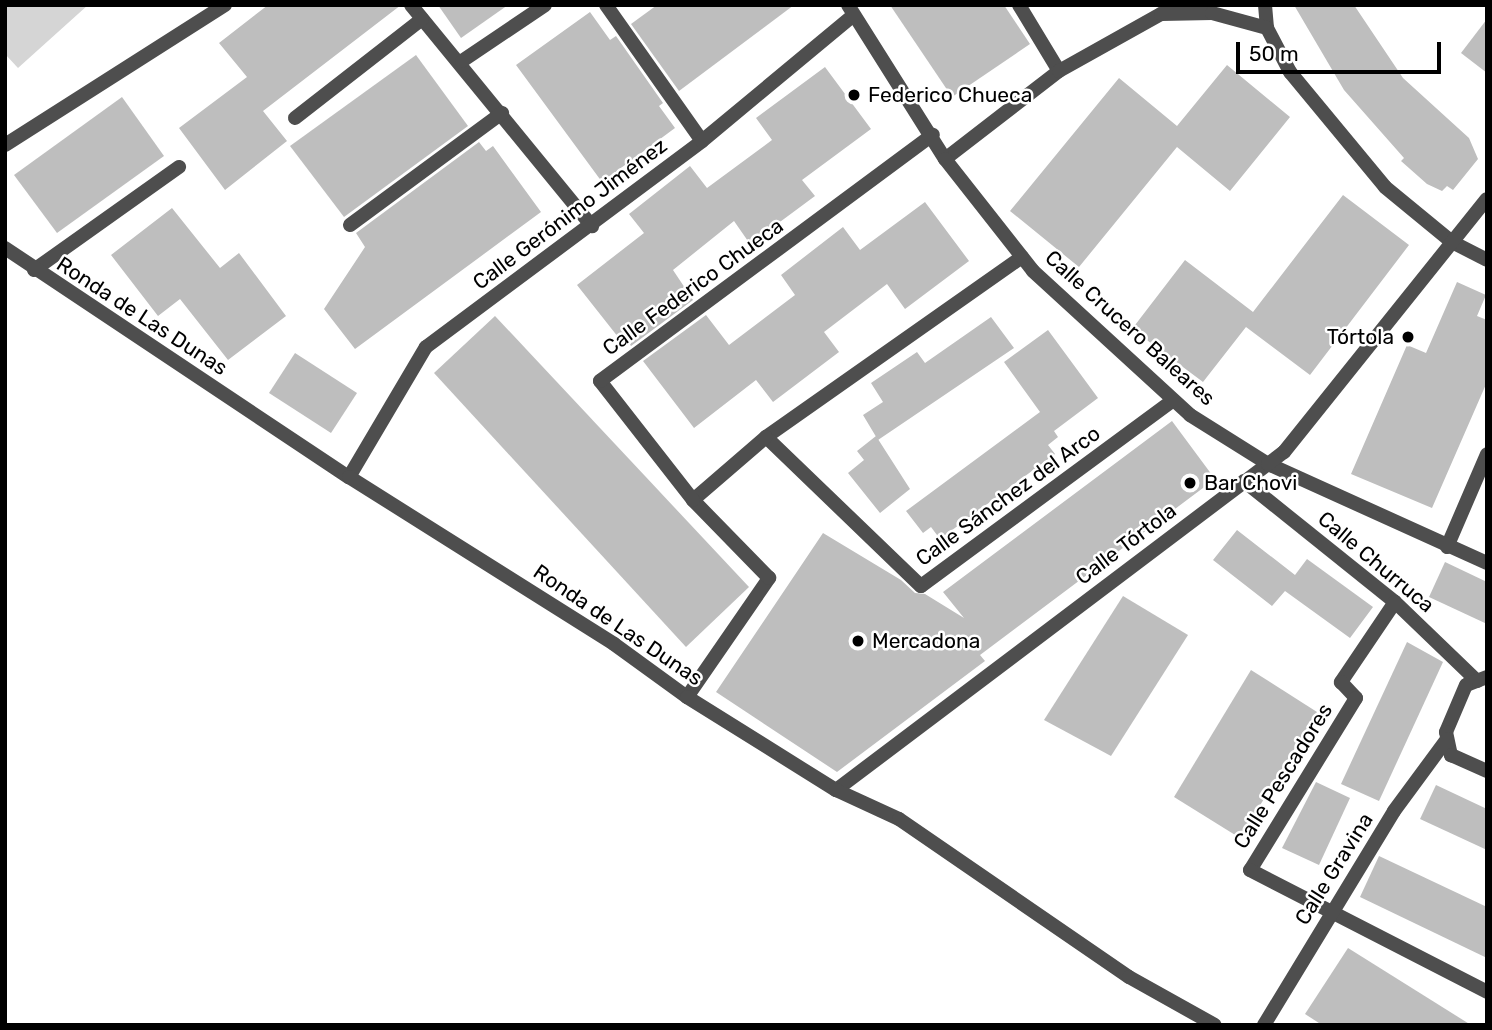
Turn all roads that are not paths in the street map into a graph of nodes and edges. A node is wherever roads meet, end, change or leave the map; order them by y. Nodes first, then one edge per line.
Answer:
1 (225, 5) edge
2 (411, 5) edge
3 (545, 5) edge
4 (606, 5) edge
5 (1019, 5) edge
6 (1265, 5) edge
7 (851, 10) edge
8 (422, 19) junction
9 (1266, 28) junction
10 (462, 61) junction
11 (1059, 71) junction
12 (502, 113) junction
13 (295, 118) dead end
14 (933, 135) junction
15 (702, 141) junction
16 (5, 145) edge
17 (946, 159) junction
18 (179, 167) dead end
19 (1487, 199) edge
20 (350, 225) dead end
21 (592, 226) junction
22 (1452, 242) junction
23 (5, 248) edge
24 (1022, 257) junction
25 (1487, 260) edge
26 (34, 270) junction
27 (1173, 400) junction
28 (765, 437) junction
29 (1487, 454) edge
30 (1268, 464) junction
31 (349, 477) junction
32 (1244, 481) junction
33 (693, 500) junction
34 (1447, 547) junction
35 (1487, 564) edge
36 (1395, 602) junction
37 (1482, 679) edge
38 (687, 697) junction
39 (1447, 739) junction
40 (1487, 771) edge
41 (836, 790) junction
42 (1330, 914) junction
43 (1487, 992) edge
44 (1214, 1025) edge
45 (1264, 1025) edge

1 - 16 street
2 - 8 street
3 - 10 street
4 - 15 street
5 - 11 street
6 - 9 street
7 - 14 street, Calle Crucero Baleares
7 - 15 street, Calle Gerónimo Jiménez
8 - 10 street
8 - 13 street
9 - 11 street
9 - 22 street
10 - 12 street
11 - 17 street
12 - 20 street
12 - 21 street
14 - 17 street, Calle Crucero Baleares
14 - 33 street, Calle Federico Chueca
15 - 21 street, Calle Gerónimo Jiménez
17 - 24 street, Calle Crucero Baleares
18 - 26 street
19 - 22 street, Calle Tórtola
21 - 31 street, Calle Gerónimo Jiménez
22 - 25 street
22 - 30 street, Calle Tórtola
23 - 26 street, Ronda de Las Dunas
24 - 27 street, Calle Crucero Baleares
24 - 28 street
26 - 31 street, Ronda de Las Dunas
27 - 28 street, Calle Sánchez del Arco
27 - 30 street, Calle Crucero Baleares
28 - 33 street
29 - 34 street
30 - 32 street, Calle Tórtola
30 - 34 street, Calle Crucero Baleares
31 - 38 street, Ronda de Las Dunas
32 - 36 street, Calle Churruca
32 - 41 street, Calle Tórtola
33 - 38 street, Calle Federico Chueca
34 - 35 street, Calle Crucero Baleares
36 - 37 street, Calle Churruca
36 - 42 street, Calle Pescadores
37 - 39 street, Calle Gravina
38 - 41 street, Ronda de Las Dunas
39 - 40 street
39 - 42 street, Calle Gravina
41 - 44 street, Ronda de Las Dunas
42 - 43 street
42 - 45 street, Calle Gravina

